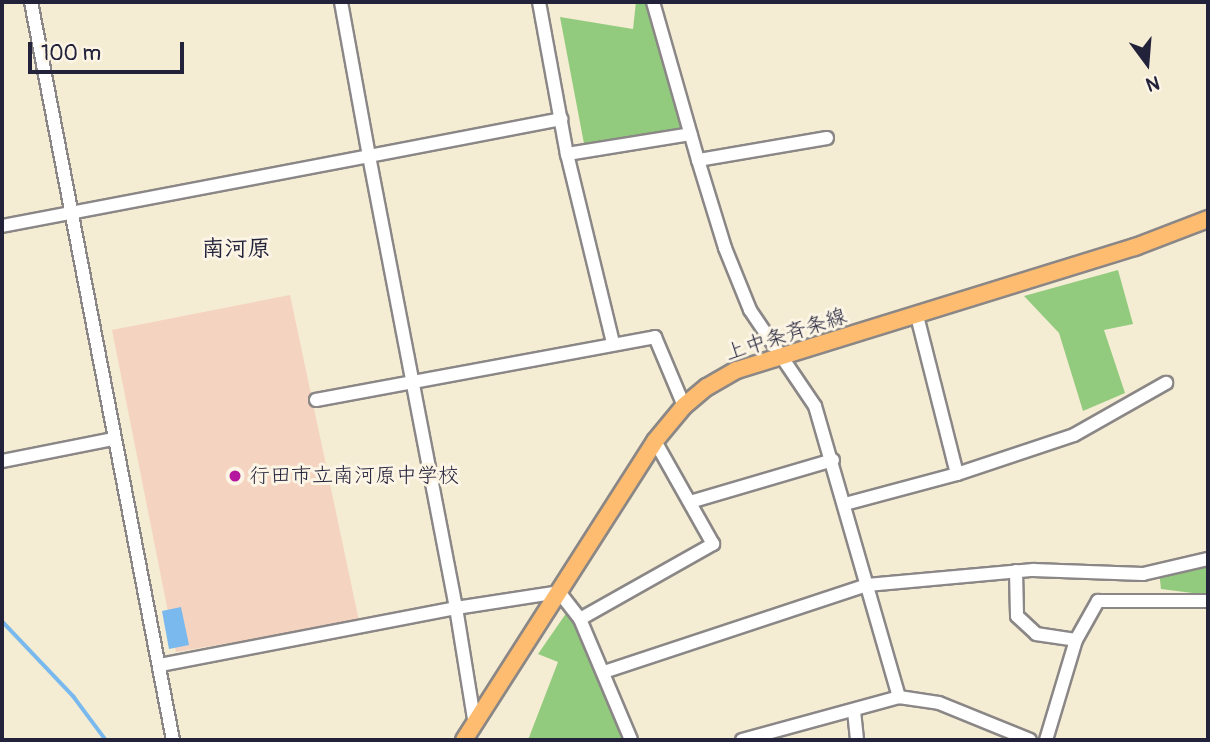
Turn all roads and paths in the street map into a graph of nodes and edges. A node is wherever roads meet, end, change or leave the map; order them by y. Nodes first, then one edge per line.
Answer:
1 (31, 2) edge
2 (341, 2) edge
3 (539, 2) edge
4 (653, 2) edge
5 (561, 119) junction
6 (690, 134) junction
7 (827, 138) dead end
8 (567, 154) junction
9 (369, 156) junction
10 (698, 160) junction
11 (73, 213) junction
12 (1208, 219) edge
13 (2, 226) edge
14 (917, 316) junction
15 (613, 342) junction
16 (780, 357) junction
17 (412, 383) junction
18 (1166, 383) dead end
19 (316, 400) dead end
20 (684, 406) junction
21 (113, 439) junction
22 (655, 441) junction
23 (833, 460) junction
24 (2, 461) edge
25 (957, 474) junction
26 (690, 502) junction
27 (845, 504) junction
28 (1208, 559) edge
29 (1016, 571) junction
30 (1143, 574) junction
31 (867, 585) junction
32 (559, 592) junction
33 (1144, 600) junction
34 (1208, 601) edge
35 (456, 608) junction
36 (580, 619) junction
37 (1076, 640) junction
38 (159, 665) junction
39 (604, 672) junction
40 (899, 696) junction
41 (854, 711) junction
42 (475, 725) junction
43 (173, 740) edge
44 (464, 740) edge
45 (631, 740) edge
46 (742, 740) edge
47 (856, 740) edge
48 (1030, 740) edge
49 (1046, 740) edge

1 - 11 street
2 - 9 street
3 - 5 street
4 - 6 street
5 - 8 street
5 - 9 street
6 - 8 street
6 - 10 street
7 - 10 street
8 - 15 street
9 - 11 street
9 - 17 street
10 - 16 street
11 - 13 street
11 - 21 street
12 - 14 main road, 上中条斉条線
14 - 16 main road, 上中条斉条線
14 - 25 street
15 - 17 street
15 - 20 street
16 - 20 main road, 上中条斉条線
16 - 23 street
17 - 19 street
17 - 35 street
18 - 25 street
20 - 22 main road, 上中条斉条線
21 - 24 street
21 - 38 street
22 - 26 street
22 - 32 main road, 上中条斉条線
23 - 26 street
23 - 27 street
25 - 27 street
26 - 36 street
27 - 31 street
28 - 30 street
29 - 30 street
29 - 31 street
29 - 37 street
30 - 33 street
31 - 39 street
31 - 40 street
32 - 35 street
32 - 36 street
32 - 42 main road, 上中条斉条線
33 - 34 street
33 - 37 street
35 - 38 street
35 - 42 street
36 - 39 street
37 - 49 street
38 - 43 street
39 - 45 street
40 - 41 street
40 - 48 street
41 - 46 street
41 - 47 street
42 - 44 main road, 上中条斉条線

